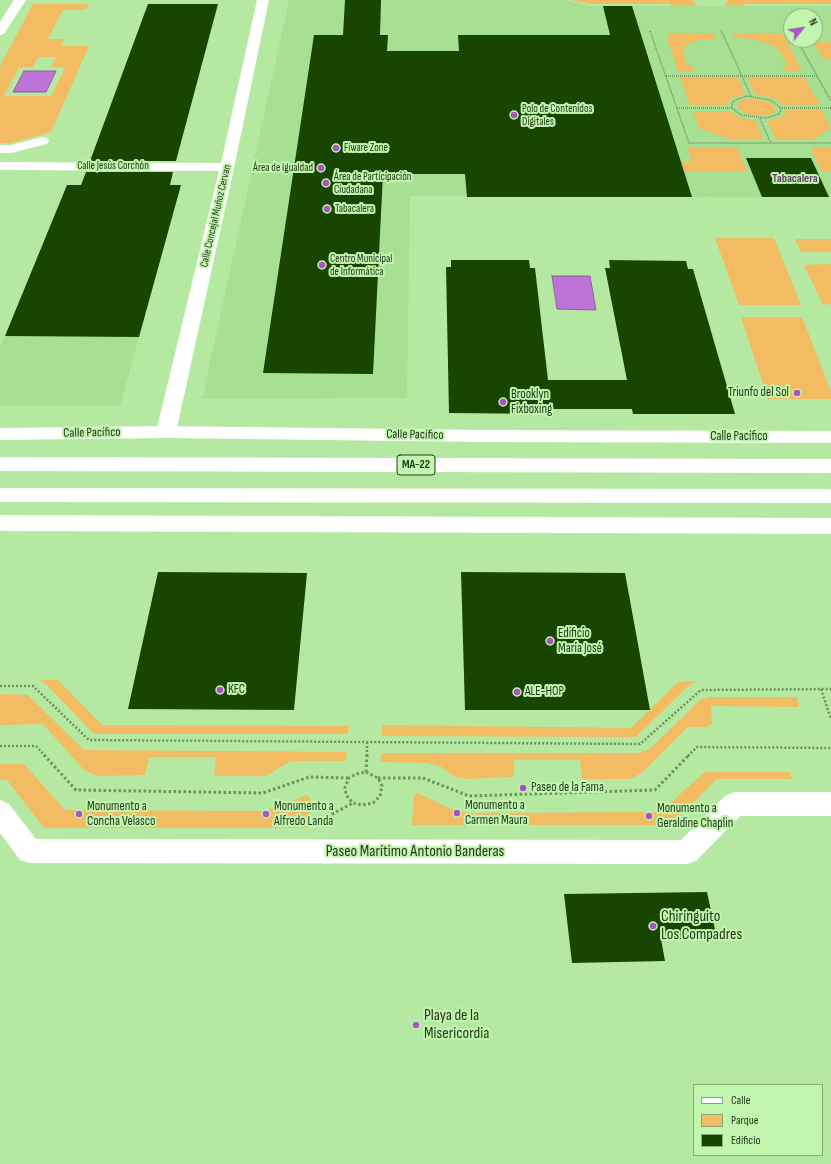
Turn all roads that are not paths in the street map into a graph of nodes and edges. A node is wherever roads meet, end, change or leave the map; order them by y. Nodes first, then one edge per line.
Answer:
1 (20, 0) edge
2 (263, 0) edge
3 (0, 31) edge
4 (42, 141) dead end
5 (0, 149) edge
6 (0, 166) edge
7 (227, 167) junction
8 (166, 432) junction
9 (0, 434) edge
10 (831, 437) edge
11 (0, 464) edge
12 (831, 466) edge
13 (0, 495) edge
14 (831, 496) edge
15 (0, 523) edge
16 (831, 526) edge
17 (831, 804) edge
18 (0, 812) edge

1 - 3 main road
2 - 7 main road, Calle Concejal Muñoz Cervan
4 - 5 main road
6 - 7 main road, Calle Jesús Corchón
7 - 8 main road, Calle Concejal Muñoz Cervan
8 - 9 main road, Calle Pacífico
8 - 10 main road, Calle Pacífico
11 - 12 main road, MA-22
13 - 14 main road
15 - 16 main road
17 - 18 main road, Paseo Marítimo Antonio Banderas

